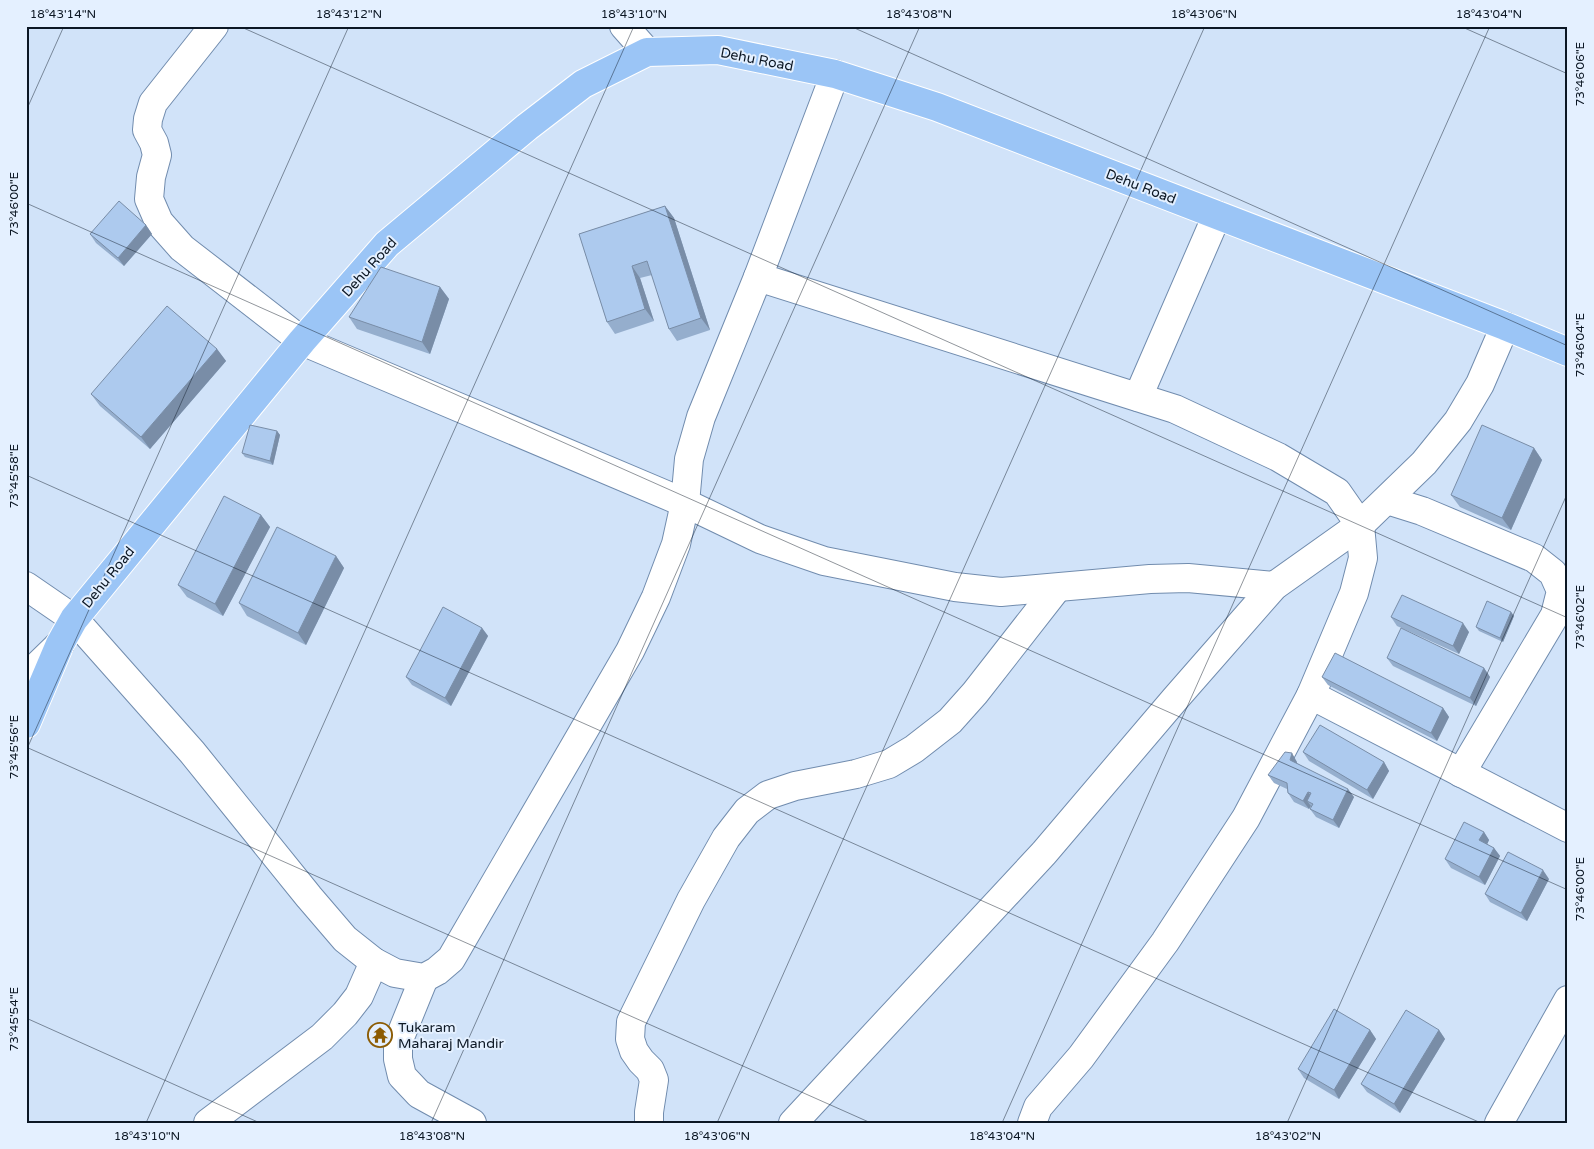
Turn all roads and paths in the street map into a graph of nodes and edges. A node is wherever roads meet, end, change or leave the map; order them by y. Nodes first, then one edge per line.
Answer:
1 (214, 26) edge
2 (624, 26) edge
3 (647, 52) junction
4 (835, 74) junction
5 (1217, 215) junction
6 (758, 277) junction
7 (1505, 326) junction
8 (302, 340) junction
9 (1568, 352) edge
10 (1138, 397) junction
11 (1387, 500) junction
12 (685, 503) junction
13 (1360, 525) junction
14 (26, 586) edge
15 (1274, 586) junction
16 (1057, 588) junction
17 (74, 619) junction
18 (60, 644) junction
19 (26, 677) edge
20 (1311, 695) junction
21 (26, 724) edge
22 (1461, 773) junction
23 (1568, 828) edge
24 (374, 962) junction
25 (424, 978) junction
26 (1568, 1000) edge
27 (208, 1123) edge
28 (472, 1123) edge
29 (649, 1123) edge
30 (793, 1123) edge
31 (1032, 1123) edge
32 (1499, 1123) edge

1 - 8 street
2 - 3 street
3 - 4 main road, Dehu Road
3 - 8 main road, Dehu Road
4 - 5 main road, Dehu Road
4 - 6 street
5 - 7 main road, Dehu Road
5 - 10 street
6 - 10 street
6 - 12 street
7 - 9 main road, Dehu Road
7 - 11 street
8 - 12 street
8 - 17 main road, Dehu Road
10 - 13 street
11 - 13 street
11 - 22 street
12 - 16 street
12 - 25 street
13 - 15 street
13 - 20 street
14 - 17 street
15 - 16 street
15 - 30 street
16 - 29 street
17 - 18 main road, Dehu Road
17 - 24 street
18 - 19 street
18 - 21 main road, Dehu Road
20 - 22 street
20 - 31 street
22 - 23 street
24 - 25 street
24 - 27 street
25 - 28 street
26 - 32 street

